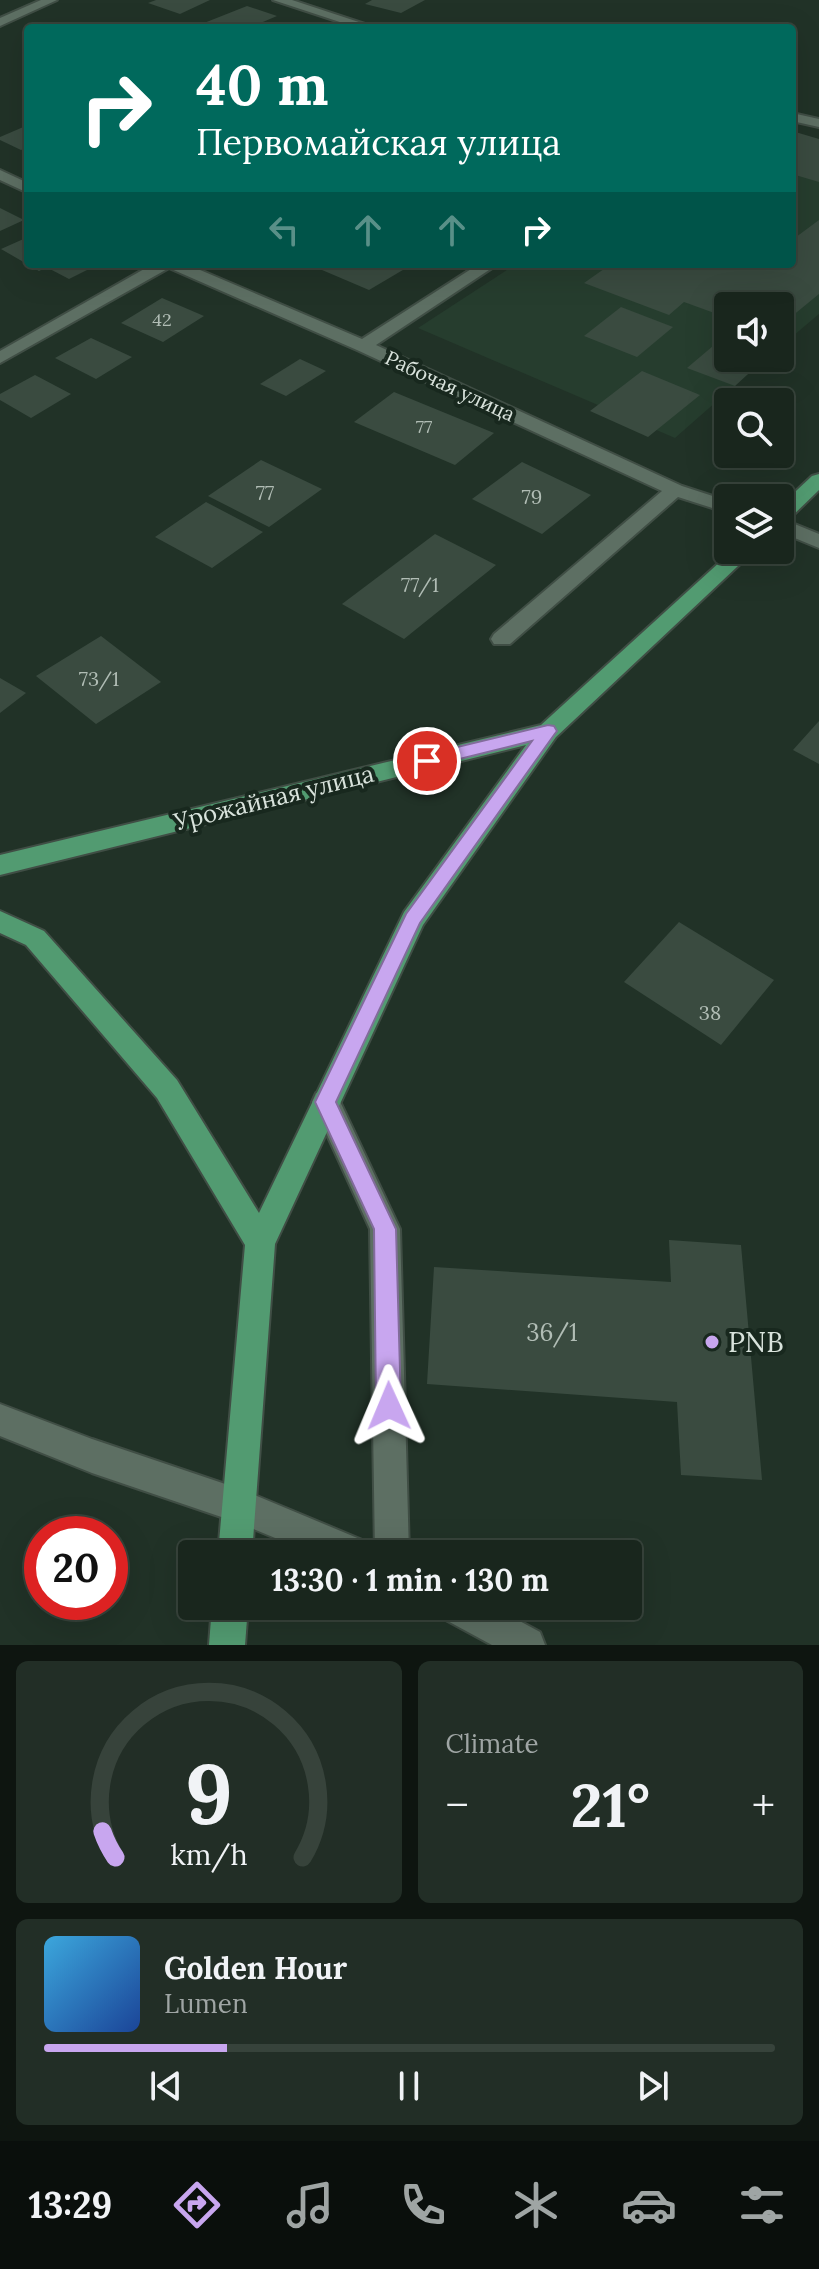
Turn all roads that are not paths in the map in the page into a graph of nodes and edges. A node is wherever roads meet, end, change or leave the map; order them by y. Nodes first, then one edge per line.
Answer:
1 (51, 0) edge
2 (279, 0) edge
3 (0, 22) edge
4 (358, 24) edge
5 (796, 118) edge
6 (819, 123) edge
7 (0, 174) edge
8 (24, 187) edge
9 (158, 268) edge
10 (181, 268) edge
11 (484, 268) edge
12 (363, 346) junction
13 (0, 358) edge
14 (819, 480) edge
15 (675, 490) junction
16 (714, 503) edge
17 (794, 504) edge
18 (794, 530) edge
19 (819, 542) edge
20 (730, 564) edge
21 (502, 639) dead end
22 (548, 731) junction
23 (0, 865) edge
24 (0, 921) edge
25 (326, 1102) junction
26 (260, 1243) junction
27 (0, 1420) edge
28 (240, 1506) junction
29 (236, 1540) edge
30 (321, 1540) edge
31 (392, 1540) edge
32 (229, 1620) edge
33 (482, 1620) edge
34 (227, 1645) edge
35 (527, 1645) edge

1 - 3 street
2 - 4 street
5 - 6 street
7 - 8 street
9 - 13 street
10 - 12 street, Рабочая улица
11 - 12 street
12 - 15 street, Рабочая улица
14 - 17 main road
15 - 16 street, Рабочая улица
15 - 21 street
18 - 19 street
20 - 22 main road
22 - 23 main road, Урожайная улица
22 - 25 main road
24 - 26 main road
25 - 26 main road
25 - 31 street
26 - 28 main road
27 - 28 street
28 - 29 main road
28 - 30 street
32 - 34 main road
33 - 35 street

